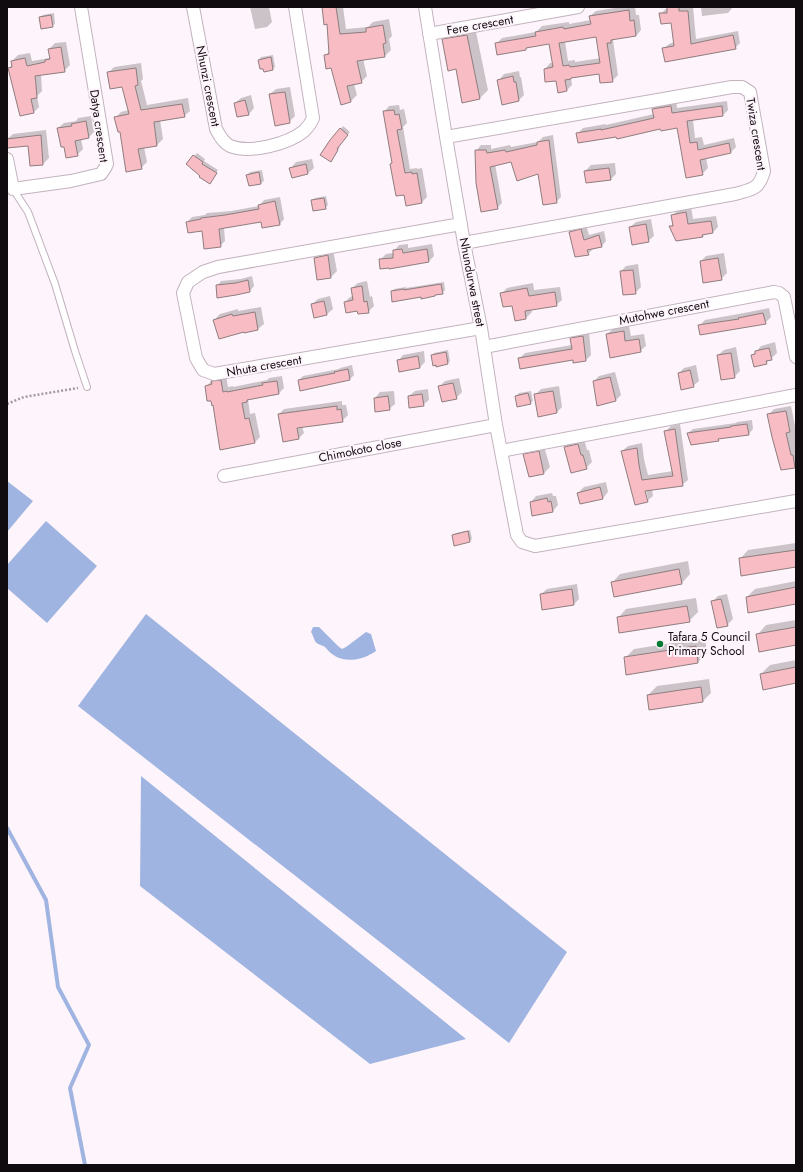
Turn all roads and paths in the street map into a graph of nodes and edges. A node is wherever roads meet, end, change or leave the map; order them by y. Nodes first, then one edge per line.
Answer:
1 (81, 7) edge
2 (193, 7) edge
3 (295, 7) edge
4 (425, 7) edge
5 (578, 7) edge
6 (429, 34) junction
7 (446, 137) junction
8 (7, 159) edge
9 (13, 189) junction
10 (461, 224) junction
11 (464, 243) junction
12 (481, 328) junction
13 (484, 347) junction
14 (796, 357) edge
15 (87, 387) joint
16 (796, 395) edge
17 (7, 404) edge
18 (496, 425) junction
19 (501, 451) junction
20 (224, 476) dead end
21 (796, 501) edge

1 - 9 street, Datya crescent
2 - 3 street, Nhunzi crescent
4 - 6 street, Nhundurwa street
5 - 6 street, Fere crescent
6 - 7 street, Nhundurwa street
7 - 10 street, Nhundurwa street
7 - 11 street, Twiza crescent
8 - 9 street
9 - 15 lane
10 - 11 street, Nhundurwa street
10 - 12 street, Nhuta crescent
11 - 12 street, Nhundurwa street
12 - 13 street, Nhundurwa street
13 - 14 street, Mutohwe crescent
13 - 18 street, Nhundurwa street
15 - 17 path
16 - 19 street
18 - 19 street, Nhundurwa street
18 - 20 street, Chimokoto close
19 - 21 street, Nhundurwa street

